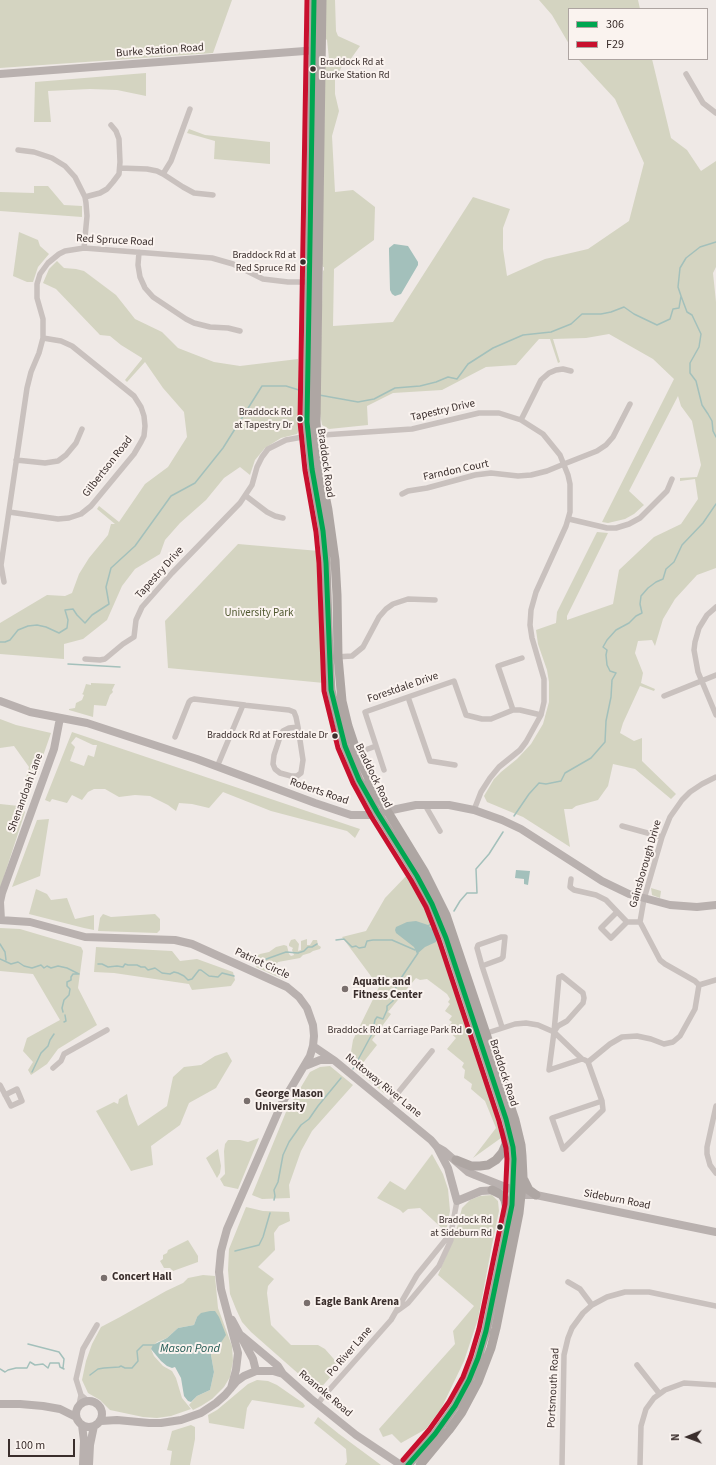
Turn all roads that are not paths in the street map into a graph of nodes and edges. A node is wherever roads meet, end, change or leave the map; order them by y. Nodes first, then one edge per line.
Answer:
1 (314, 0) edge
2 (322, 0) edge
3 (317, 50) junction
4 (0, 74) edge
5 (686, 74) dead end
6 (190, 109) dead end
7 (716, 113) edge
8 (111, 124) dead end
9 (18, 150) dead end
10 (120, 168) junction
11 (163, 174) junction
12 (213, 195) dead end
13 (85, 197) junction
14 (84, 248) junction
15 (139, 252) junction
16 (313, 282) junction
17 (240, 331) dead end
18 (43, 338) junction
19 (571, 371) dead end
20 (630, 404) dead end
21 (522, 420) junction
22 (82, 429) dead end
23 (313, 436) junction
24 (16, 460) junction
25 (564, 464) junction
26 (672, 479) dead end
27 (402, 494) dead end
28 (246, 496) junction
29 (9, 512) junction
30 (283, 518) dead end
31 (568, 518) junction
32 (4, 582) dead end
33 (435, 600) dead end
34 (716, 607) edge
35 (333, 657) junction
36 (522, 658) dead end
37 (85, 659) dead end
38 (716, 675) edge
39 (702, 680) junction
40 (664, 696) dead end
41 (408, 697) junction
42 (0, 701) edge
43 (244, 705) junction
44 (513, 710) junction
45 (541, 715) junction
46 (716, 715) edge
47 (60, 718) junction
48 (298, 727) junction
49 (175, 737) dead end
50 (376, 746) junction
51 (357, 753) junction
52 (456, 765) dead end
53 (218, 767) junction
54 (384, 770) dead end
55 (716, 777) edge
56 (424, 805) junction
57 (387, 810) junction
58 (474, 810) junction
59 (377, 812) junction
60 (622, 826) dead end
61 (440, 830) dead end
62 (662, 837) junction
63 (571, 879) dead end
64 (644, 899) junction
65 (716, 905) edge
66 (617, 912) junction
67 (0, 920) edge
68 (627, 922) junction
69 (640, 922) junction
70 (482, 966) junction
71 (716, 980) edge
72 (699, 985) junction
73 (502, 1027) junction
74 (107, 1030) dead end
75 (554, 1032) junction
76 (482, 1034) junction
77 (314, 1036) junction
78 (313, 1046) junction
79 (432, 1051) dead end
80 (322, 1052) junction
81 (582, 1058) junction
82 (335, 1061) junction
83 (588, 1062) junction
84 (306, 1066) junction
85 (53, 1068) dead end
86 (0, 1085) edge
87 (5, 1095) dead end
88 (602, 1101) junction
89 (388, 1104) junction
90 (716, 1106) edge
91 (506, 1119) junction
92 (437, 1147) junction
93 (456, 1160) junction
94 (716, 1173) edge
95 (523, 1177) junction
96 (492, 1190) junction
97 (518, 1193) junction
98 (536, 1195) junction
99 (457, 1201) junction
100 (508, 1224) junction
101 (716, 1232) edge
102 (451, 1233) junction
103 (568, 1282) dead end
104 (592, 1305) junction
105 (716, 1306) edge
106 (227, 1310) junction
107 (396, 1312) junction
108 (97, 1325) dead end
109 (240, 1335) junction
110 (637, 1365) dead end
111 (256, 1371) junction
112 (283, 1374) junction
113 (716, 1385) edge
114 (231, 1388) junction
115 (80, 1393) junction
116 (659, 1394) junction
117 (88, 1401) junction
118 (0, 1404) edge
119 (318, 1404) junction
120 (79, 1406) junction
121 (60, 1409) junction
122 (102, 1412) junction
123 (76, 1417) junction
124 (117, 1420) junction
125 (97, 1424) junction
126 (82, 1425) junction
127 (83, 1465) edge
128 (89, 1465) edge
129 (401, 1465) edge
130 (408, 1465) edge
131 (420, 1465) edge
132 (562, 1465) edge
133 (640, 1465) edge

1 - 3 main road, Braddock Road
2 - 3 main road, Braddock Road
3 - 4 street, Burke Station Road
3 - 16 main road, Braddock Road
5 - 7 street
6 - 11 street
8 - 10 street
9 - 13 street
10 - 11 street
10 - 13 street
11 - 12 street
13 - 14 street
14 - 15 street, Red Spruce Road
14 - 18 street, Red Spruce Road
15 - 16 street, Red Spruce Road
15 - 17 street
16 - 23 main road, Braddock Road
18 - 24 street, Red Spruce Road
18 - 29 street, Gilbertson Road
19 - 21 street
20 - 25 street, Farndon Court
21 - 23 street, Tapestry Drive
21 - 25 street, Tapestry Drive
22 - 24 street
23 - 28 street, Tapestry Drive
23 - 35 main road, Braddock Road
24 - 29 street, Red Spruce Road
25 - 27 street, Farndon Court
25 - 31 street, Tapestry Drive
26 - 31 street
28 - 30 street
28 - 37 street, Tapestry Drive
29 - 32 street, Red Spruce Road
31 - 45 street, Tapestry Drive
33 - 35 street
34 - 39 street
35 - 51 main road, Braddock Road
35 - 59 main road, Braddock Road
36 - 44 street
38 - 39 street
39 - 40 street
39 - 46 street
41 - 44 street, Forestdale Drive
41 - 50 street, Forestdale Drive
41 - 52 street
42 - 47 street, Roberts Road
43 - 48 street
43 - 49 street
43 - 53 street
44 - 45 street
45 - 58 street, Tapestry Drive
47 - 53 street, Roberts Road
47 - 67 street, Shenandoah Lane
48 - 48 street
50 - 51 street
50 - 54 street
51 - 57 main road, Braddock Road
53 - 59 street, Roberts Road
55 - 62 street, Gainsborough Drive
56 - 57 street, Roberts Road
56 - 58 street, Roberts Road
56 - 61 street
57 - 59 street, Roberts Road
57 - 76 main road, Braddock Road
58 - 64 street, Roberts Road
59 - 76 main road, Braddock Road
60 - 62 street
62 - 64 street, Gainsborough Drive
63 - 66 street
64 - 65 street, Roberts Road
64 - 69 street, Gainsborough Drive
66 - 68 street
66 - 68 street
67 - 77 street, Patriot Circle
68 - 69 street
69 - 72 street, Gainsborough Drive
70 - 70 street
70 - 73 street
71 - 72 street
72 - 83 street
73 - 75 street
73 - 76 street
74 - 85 street
75 - 75 street
75 - 81 street
75 - 81 street
76 - 91 main road, Braddock Road
76 - 95 main road, Braddock Road
77 - 78 street, Patriot Circle
77 - 80 street
78 - 80 street, Nottoway River Lane
78 - 84 street, Patriot Circle
79 - 89 street
80 - 82 street, Nottoway River Lane
81 - 83 street
82 - 84 street
82 - 89 street, Nottoway River Lane
83 - 88 street
84 - 106 street, Patriot Circle
86 - 87 street
88 - 88 street
89 - 92 street, Nottoway River Lane
90 - 94 street
91 - 93 main road
91 - 97 main road, Braddock Road
92 - 93 street, Nottoway River Lane
92 - 99 street, Nottoway River Lane
93 - 97 street, Nottoway River Lane
95 - 97 main road, Braddock Road
95 - 98 main road
96 - 97 street, Sideburn Road
96 - 99 street, Sideburn Road
96 - 100 main road
97 - 98 street, Sideburn Road
97 - 100 main road, Braddock Road
97 - 131 main road, Braddock Road
98 - 101 street, Sideburn Road
99 - 102 street, Po River Lane
100 - 130 main road, Braddock Road
102 - 107 street, Po River Lane
102 - 107 street, Po River Lane
103 - 104 street
104 - 105 street, Portsmouth Road
104 - 132 street, Portsmouth Road
106 - 109 street
106 - 114 street
107 - 119 street, Po River Lane
108 - 115 street
109 - 111 street
109 - 112 street
110 - 116 street
111 - 112 street, Roanoke Road
111 - 114 street, Roanoke Road
112 - 119 street, Roanoke Road
113 - 116 street
114 - 124 street
115 - 117 street
115 - 120 street
116 - 133 street
117 - 120 street
117 - 122 street
118 - 121 street
119 - 129 street, Roanoke Road
120 - 121 street
120 - 123 street
121 - 123 street
122 - 124 street
122 - 125 street
123 - 126 street
124 - 125 street
125 - 126 street
125 - 128 street
126 - 127 street

